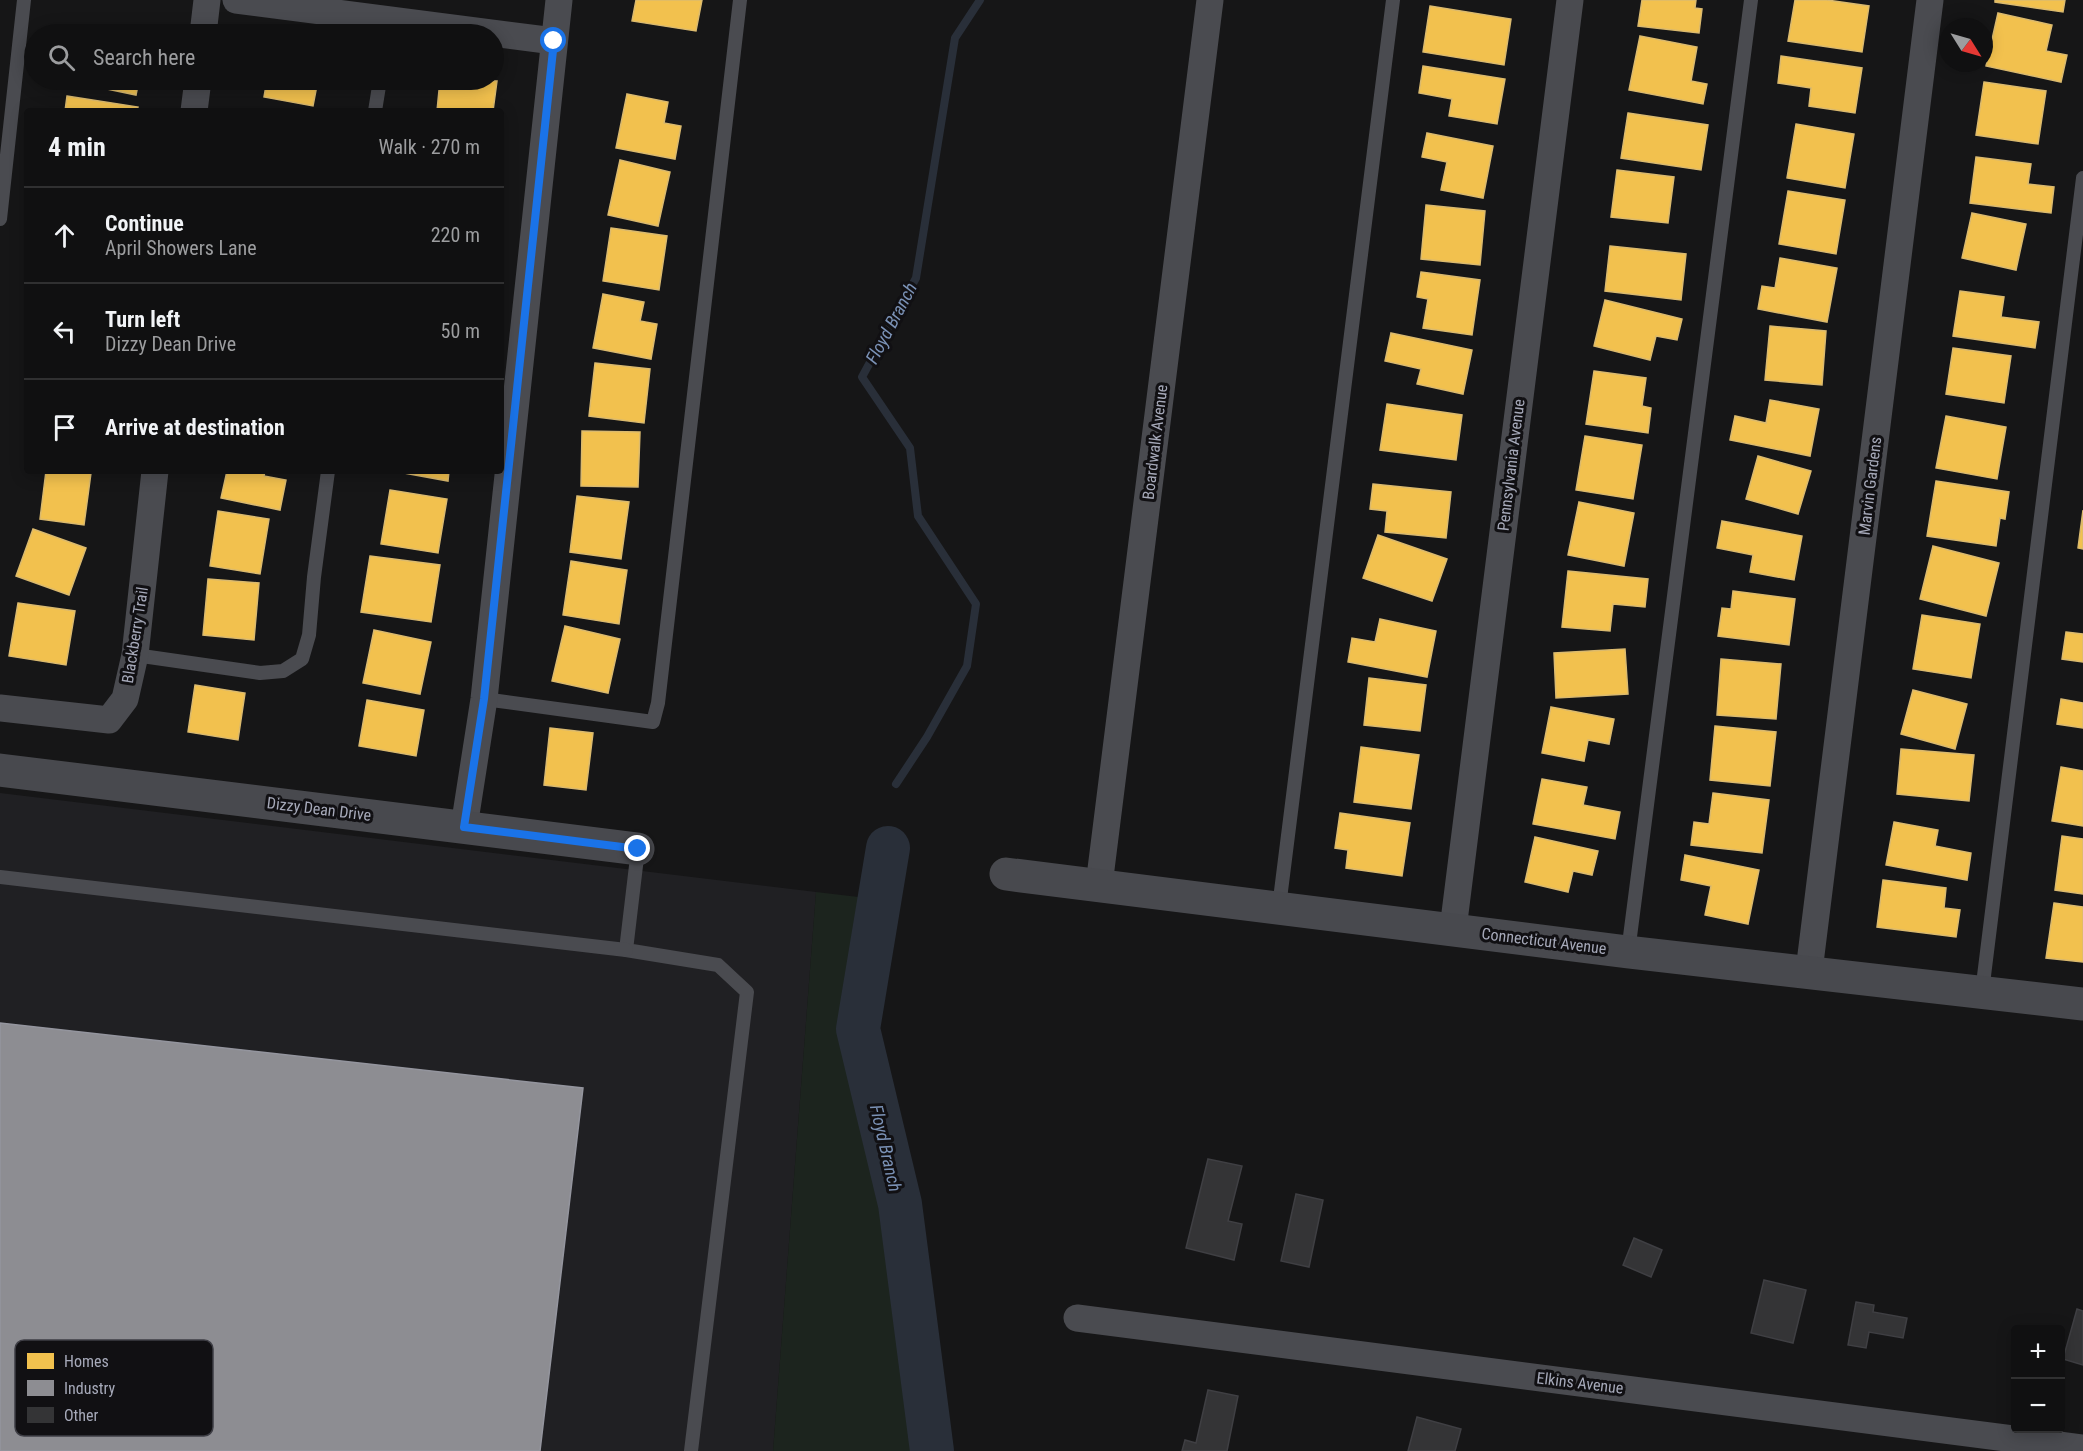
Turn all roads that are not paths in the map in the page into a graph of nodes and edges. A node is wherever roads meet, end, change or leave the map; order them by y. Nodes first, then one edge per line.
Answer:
1 (24, 0) edge
2 (207, 0) edge
3 (236, 0) edge
4 (559, 0) edge
5 (740, 0) edge
6 (1210, 0) edge
7 (1393, 0) edge
8 (1570, 0) edge
9 (1751, 0) edge
10 (1930, 0) edge
11 (204, 24) edge
12 (370, 24) edge
13 (504, 37) edge
14 (554, 41) junction
15 (197, 90) edge
16 (378, 90) edge
17 (194, 108) edge
18 (375, 108) edge
19 (2083, 178) edge
20 (0, 219) edge
21 (155, 474) edge
22 (328, 474) edge
23 (135, 655) junction
24 (484, 699) junction
25 (0, 708) edge
26 (0, 770) edge
27 (464, 827) junction
28 (638, 849) joint
29 (1006, 874) dead end
30 (0, 877) edge
31 (1099, 885) junction
32 (1280, 907) junction
33 (1453, 929) junction
34 (626, 950) junction
35 (1628, 952) junction
36 (1809, 971) junction
37 (1982, 992) junction
38 (2083, 1004) edge
39 (1077, 1318) dead end
40 (2083, 1448) edge
41 (691, 1451) edge

1 - 20 lane
2 - 11 street
3 - 12 street
4 - 14 street
5 - 24 lane
6 - 31 street, Boardwalk Avenue
7 - 32 lane
8 - 33 street, Pennsylvania Avenue
9 - 35 lane
10 - 36 street, Marvin Gardens
13 - 14 street
14 - 24 street
15 - 17 street
16 - 18 lane
19 - 37 lane
21 - 23 street, Blackberry Trail
22 - 23 lane
23 - 25 street, Blackberry Trail
24 - 27 street
26 - 27 street, Dizzy Dean Drive
27 - 28 street, Dizzy Dean Drive
28 - 34 lane
29 - 31 street, Connecticut Avenue
30 - 34 lane
31 - 32 street, Connecticut Avenue
32 - 33 street, Connecticut Avenue
33 - 35 street, Connecticut Avenue
34 - 41 lane
35 - 36 street, Connecticut Avenue
36 - 37 street, Connecticut Avenue
37 - 38 street, Connecticut Avenue
39 - 40 street, Elkins Avenue

